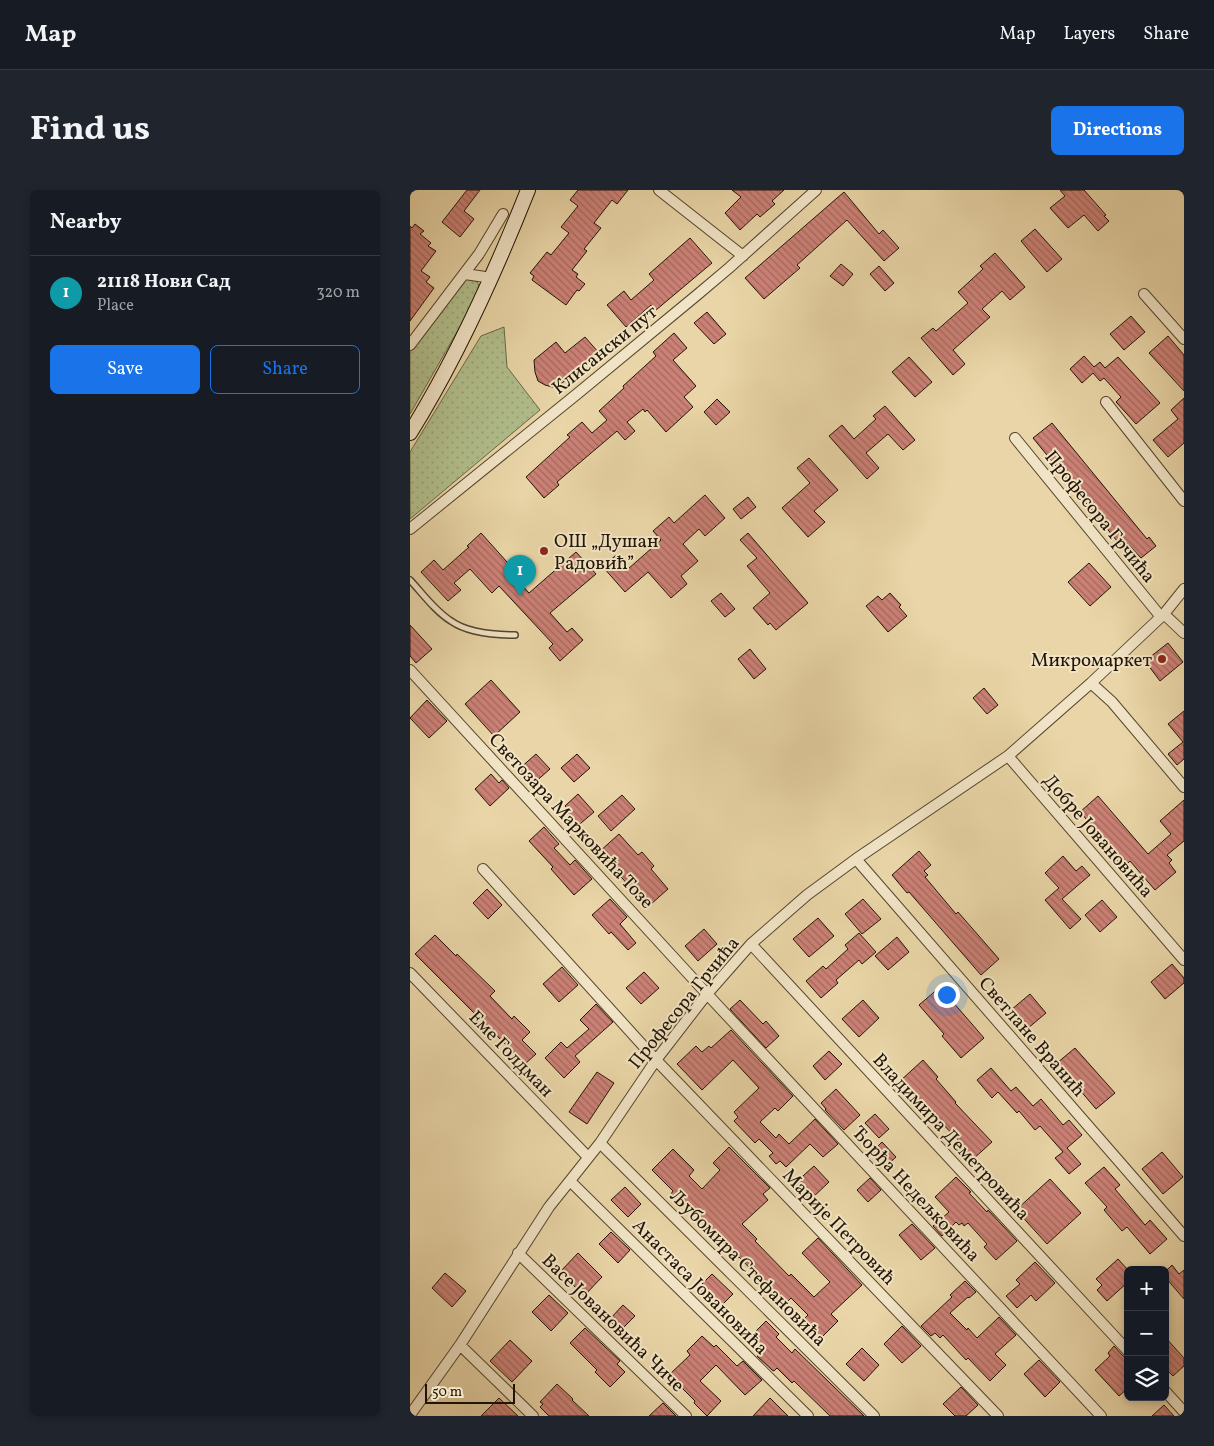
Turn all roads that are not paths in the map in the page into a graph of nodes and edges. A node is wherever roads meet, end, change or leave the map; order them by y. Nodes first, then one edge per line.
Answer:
1 (528, 190) edge
2 (659, 190) edge
3 (816, 190) edge
4 (503, 214) dead end
5 (743, 256) junction
6 (465, 274) junction
7 (492, 278) junction
8 (1144, 294) dead end
9 (1184, 339) edge
10 (410, 345) edge
11 (1106, 402) dead end
12 (410, 432) edge
13 (1015, 438) dead end
14 (1184, 501) edge
15 (410, 529) edge
16 (410, 580) edge
17 (1184, 589) edge
18 (1162, 615) junction
19 (1184, 633) edge
20 (515, 635) dead end
21 (410, 670) edge
22 (1091, 683) junction
23 (1008, 756) junction
24 (1184, 787) edge
25 (856, 860) junction
26 (483, 869) dead end
27 (751, 944) junction
28 (1184, 960) edge
29 (410, 973) edge
30 (707, 994) junction
31 (656, 1060) junction
32 (600, 1142) junction
33 (588, 1157) junction
34 (570, 1181) junction
35 (1184, 1236) edge
36 (518, 1253) junction
37 (460, 1345) junction
38 (1124, 1347) edge
39 (1169, 1396) edge
40 (1184, 1412) edge
41 (411, 1415) edge
42 (533, 1416) edge
43 (686, 1416) edge
44 (808, 1416) edge
45 (874, 1416) edge
46 (998, 1416) edge
47 (1101, 1416) edge

1 - 7 main road
2 - 5 street
3 - 5 street, Клисански пут
4 - 6 street
5 - 15 street, Клисански пут
6 - 7 street
6 - 10 street
7 - 12 main road
8 - 9 street
11 - 14 street
13 - 18 street, Професора Грчића
16 - 20 lane
17 - 18 street, Професора Грчића
18 - 19 street
18 - 22 street, Професора Грчића
21 - 30 street, Светозара Марковића Тозе
22 - 23 street, Професора Грчића
22 - 24 street
23 - 25 street, Професора Грчића
23 - 28 street, Добре Јовановића
25 - 27 street, Професора Грчића
25 - 35 street, Светлане Вранић
26 - 31 street, Марије Петровић
27 - 30 street, Професора Грчића
27 - 38 street, Владимира Деметровића
29 - 33 street, Еме Голдман
30 - 31 street, Професора Грчића
30 - 47 street, Ђорђа Недељковића
31 - 32 street, Професора Грчића
31 - 46 street, Марије Петровић
32 - 33 street, Професора Грчића
32 - 45 street, Љубомира Стефановића
33 - 34 street, Професора Грчића
34 - 36 street, Професора Грчића
34 - 44 street, Анастаса Јовановића
36 - 37 street, Професора Грчића
36 - 43 street, Васе Јовановића Чиче
37 - 41 street, Професора Грчића
37 - 42 street
39 - 40 street

